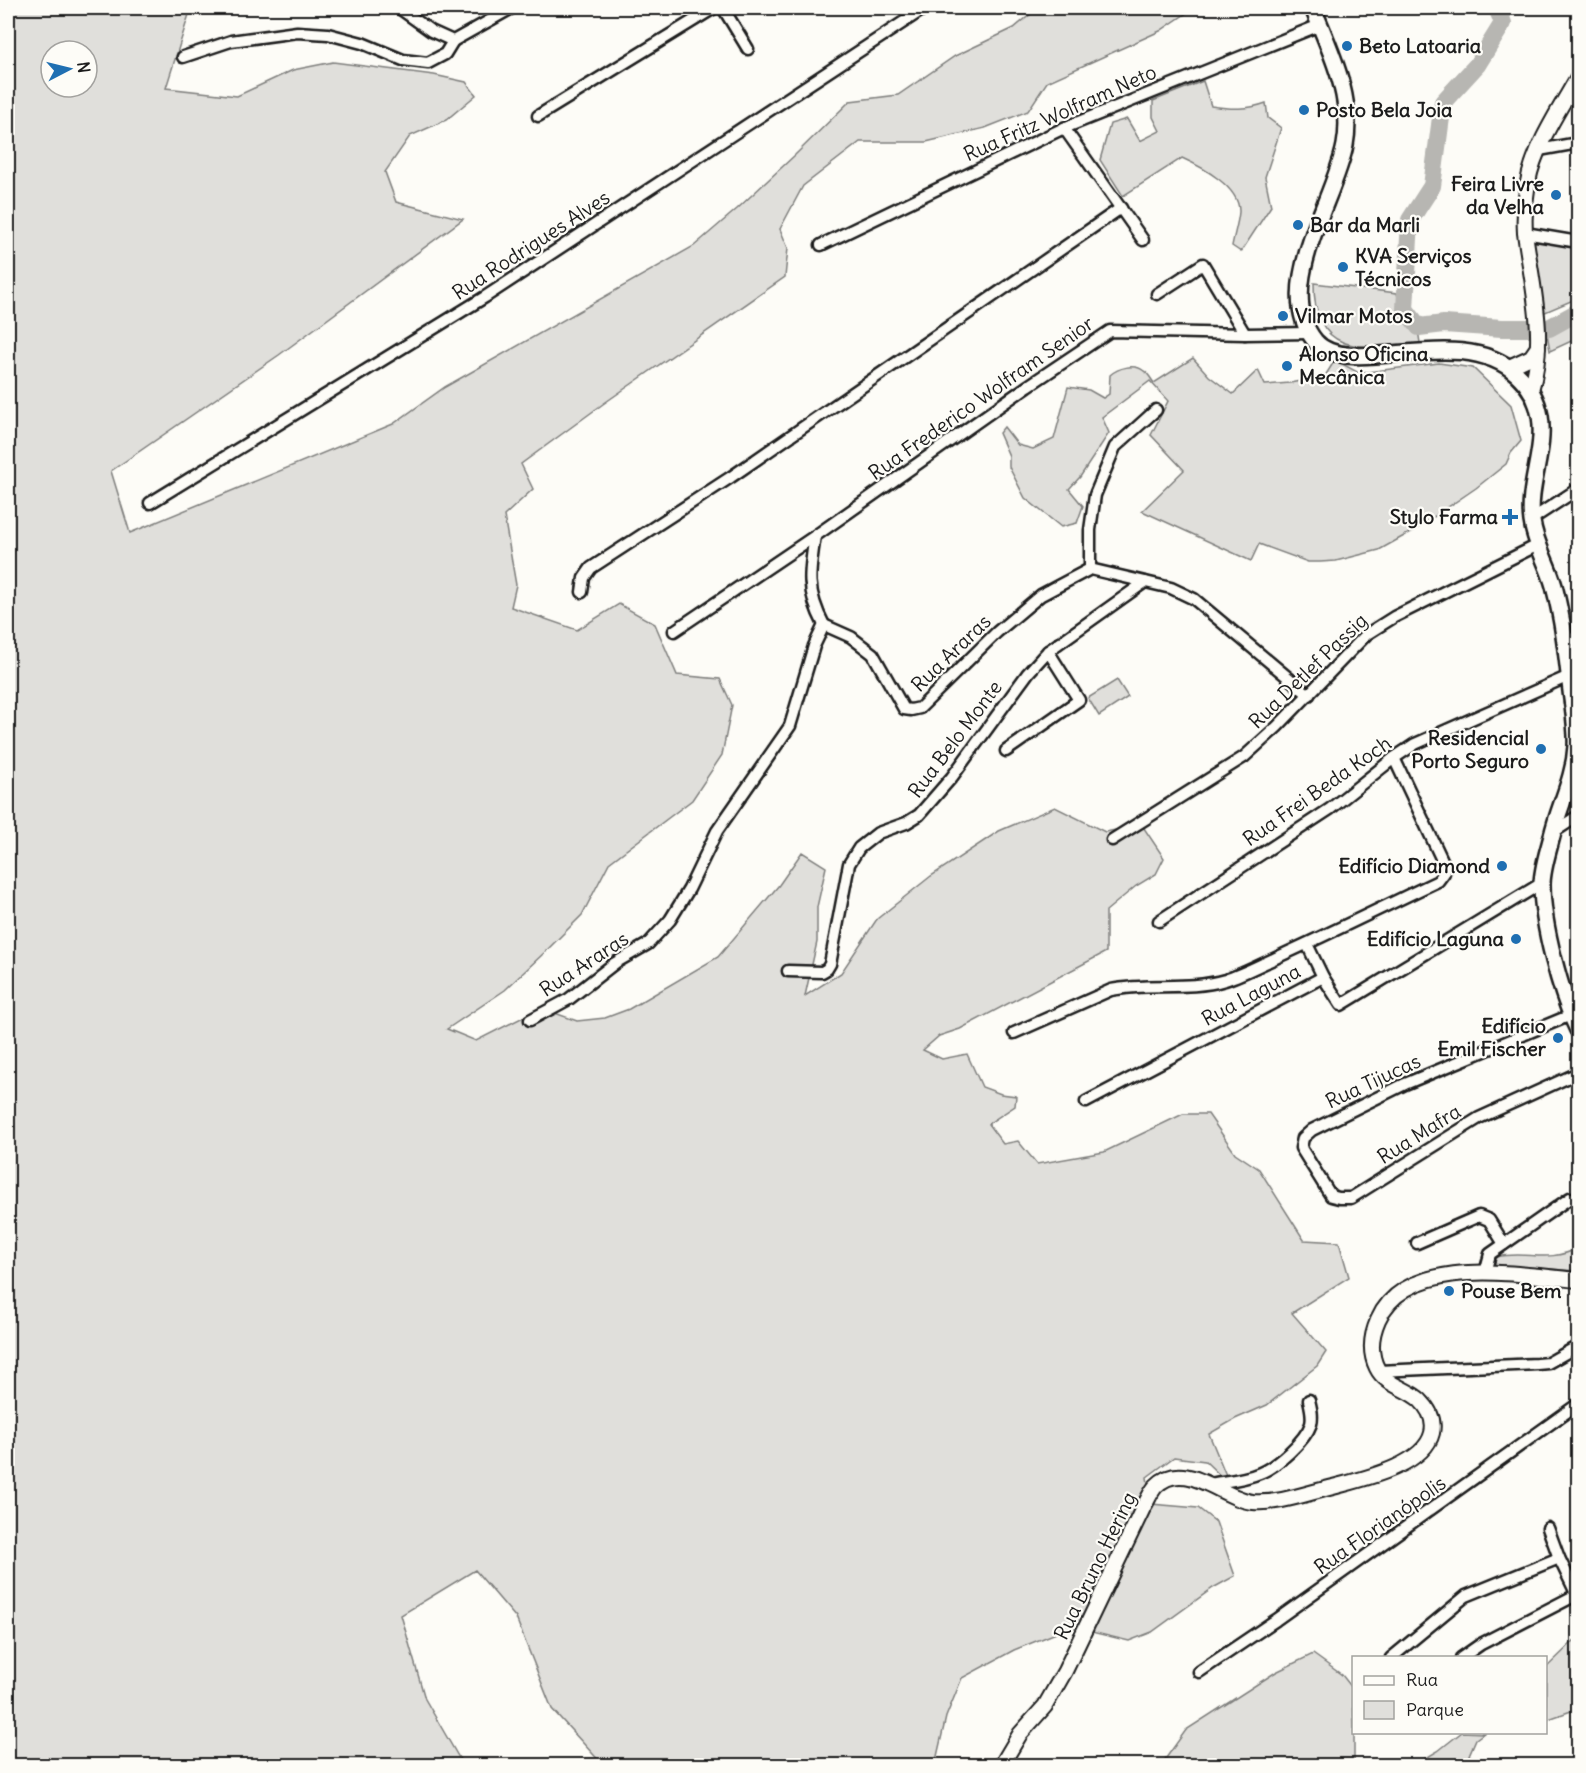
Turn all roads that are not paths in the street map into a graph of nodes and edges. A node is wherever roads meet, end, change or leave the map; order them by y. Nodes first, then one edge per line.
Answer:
1 (399, 8) edge
2 (512, 8) edge
3 (714, 8) edge
4 (723, 8) edge
5 (925, 8) edge
6 (1313, 8) edge
7 (1320, 25) junction
8 (453, 41) junction
9 (748, 49) dead end
10 (183, 57) dead end
11 (1578, 76) edge
12 (538, 116) dead end
13 (1064, 128) junction
14 (1578, 143) edge
15 (1539, 150) junction
16 (1121, 208) junction
17 (1525, 233) junction
18 (1143, 240) dead end
19 (1578, 242) edge
20 (820, 245) dead end
21 (1157, 294) dead end
22 (1309, 333) junction
23 (1245, 334) junction
24 (1528, 365) junction
25 (1156, 410) dead end
26 (1578, 489) edge
27 (150, 503) dead end
28 (1532, 519) junction
29 (815, 536) junction
30 (1538, 545) junction
31 (1090, 569) junction
32 (1145, 582) junction
33 (582, 592) dead end
34 (824, 625) junction
35 (674, 631) dead end
36 (1578, 636) edge
37 (1564, 643) junction
38 (1048, 651) junction
39 (1569, 676) junction
40 (1309, 695) junction
41 (1006, 751) dead end
42 (1394, 758) junction
43 (1578, 816) edge
44 (1552, 832) junction
45 (1112, 840) dead end
46 (1542, 883) junction
47 (1159, 921) dead end
48 (1307, 944) junction
49 (788, 971) dead end
50 (1323, 977) junction
51 (530, 1020) dead end
52 (1576, 1024) edge
53 (1014, 1033) dead end
54 (1578, 1073) edge
55 (1086, 1102) dead end
56 (1301, 1148) joint
57 (1570, 1198) dead end
58 (1417, 1243) dead end
59 (1504, 1244) junction
60 (1485, 1273) junction
61 (1578, 1280) edge
62 (1578, 1346) edge
63 (1378, 1371) junction
64 (1310, 1400) dead end
65 (1578, 1404) edge
66 (1209, 1484) junction
67 (1548, 1528) dead end
68 (1559, 1558) junction
69 (1578, 1595) edge
70 (1393, 1656) edge
71 (1464, 1656) edge
72 (1199, 1672) dead end
73 (1001, 1766) edge

1 - 8 street
2 - 8 street
3 - 12 street
4 - 9 street
5 - 27 street, Rua Rodrigues Alves
6 - 7 main road
7 - 13 street, Rua Fritz Wolfram Neto
7 - 22 main road
8 - 10 street
11 - 15 street
13 - 16 street
13 - 20 street, Rua Fritz Wolfram Neto
14 - 15 street
15 - 17 street
16 - 18 street
16 - 33 street
17 - 19 street
17 - 24 street
21 - 23 street
22 - 23 street, Rua Frederico Wolfram Senior
22 - 24 main road
23 - 29 street, Rua Frederico Wolfram Senior
24 - 28 main road
25 - 31 street
26 - 28 street
28 - 30 main road
29 - 34 street
29 - 35 street, Rua Frederico Wolfram Senior
30 - 37 main road
30 - 40 street, Rua Detlef Passig
31 - 32 street
31 - 34 street, Rua Araras
32 - 38 street, Rua Belo Monte
32 - 40 street
34 - 51 street, Rua Araras
36 - 37 street
37 - 39 main road
38 - 41 street
38 - 49 street, Rua Belo Monte
39 - 42 street, Rua Frei Beda Koch
39 - 44 main road
40 - 45 street, Rua Detlef Passig
42 - 47 street, Rua Frei Beda Koch
42 - 48 street
43 - 44 street
44 - 46 main road
46 - 50 street, Rua Laguna
46 - 52 main road
48 - 50 street
48 - 53 street
50 - 55 street, Rua Laguna
52 - 56 street, Rua Tijucas
54 - 56 street, Rua Mafra
57 - 59 street
58 - 59 street
59 - 60 street
60 - 61 street
60 - 63 street
62 - 63 street
63 - 66 street, Rua Bruno Hering
64 - 66 street
65 - 72 street, Rua Florianópolis
66 - 73 street, Rua Bruno Hering
67 - 68 street
68 - 69 street
68 - 70 street
69 - 71 street

